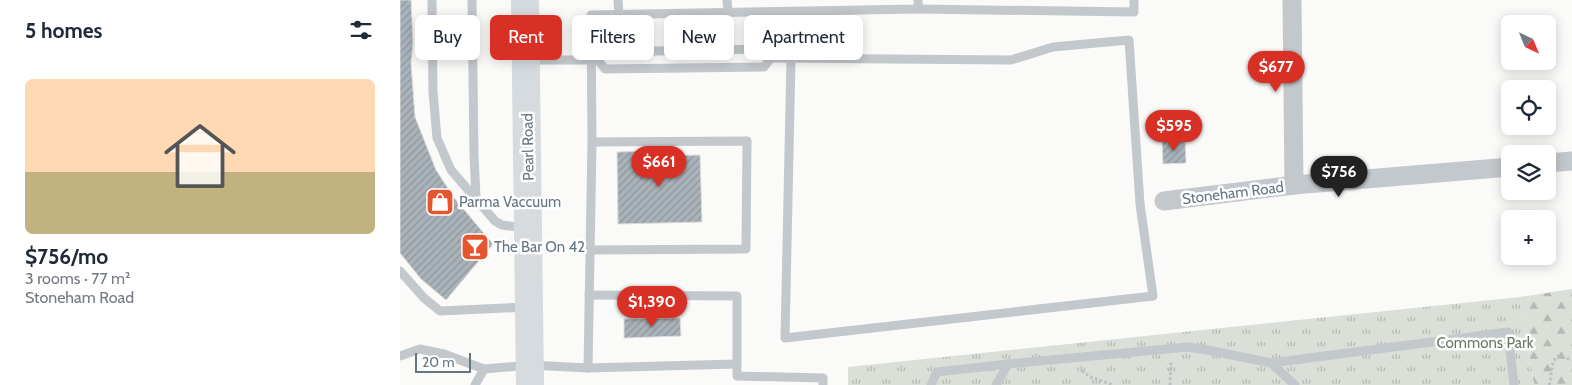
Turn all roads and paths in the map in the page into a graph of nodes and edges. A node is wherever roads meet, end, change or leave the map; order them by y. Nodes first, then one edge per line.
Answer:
1 (432, 0) edge
2 (472, 0) edge
3 (526, 0) edge
4 (618, 0) edge
5 (728, 0) edge
6 (1134, 0) edge
7 (1292, 0) edge
8 (918, 5) edge
9 (728, 12) junction
10 (619, 14) junction
11 (526, 15) edge
12 (591, 15) edge
13 (744, 50) edge
14 (654, 51) edge
15 (791, 59) joint
16 (526, 60) edge
17 (594, 60) joint
18 (769, 60) edge
19 (592, 142) junction
20 (1572, 161) edge
21 (1556, 163) edge
22 (1501, 168) edge
23 (1294, 185) junction
24 (476, 198) junction
25 (1164, 201) dead end
26 (529, 229) junction
27 (591, 250) junction
28 (400, 271) edge
29 (589, 295) junction
30 (530, 307) junction
31 (400, 356) edge
32 (1171, 359) dead end
33 (1572, 360) edge
34 (1271, 363) junction
35 (736, 364) junction
36 (1008, 364) junction
37 (588, 368) junction
38 (1078, 368) dead end
39 (484, 369) junction
40 (530, 375) edge
41 (823, 382) edge
42 (475, 385) edge
43 (931, 385) edge
44 (996, 385) edge
45 (1113, 385) edge
46 (1170, 385) edge
47 (1295, 385) edge
48 (1514, 385) edge
49 (1549, 385) edge

1 - 24 lane
2 - 24 lane
3 - 11 main road, Pearl Road
4 - 10 lane
5 - 9 lane
6 - 8 lane
7 - 23 street
8 - 9 lane
9 - 10 lane
10 - 12 lane
13 - 14 lane
15 - 15 lane
16 - 26 main road, Pearl Road
17 - 18 lane
17 - 19 lane
19 - 27 lane
19 - 27 lane
20 - 21 street
22 - 23 street, Stoneham Road
23 - 25 street, Stoneham Road
24 - 26 lane
26 - 30 main road, Pearl Road
27 - 29 lane
28 - 30 lane
29 - 35 lane
29 - 37 lane
30 - 40 main road, Pearl Road
31 - 39 lane
32 - 46 path
33 - 49 path
34 - 36 lane
34 - 47 lane
34 - 48 lane
35 - 37 lane
35 - 41 lane
36 - 43 lane
36 - 44 lane
37 - 40 lane
38 - 45 path
39 - 40 lane
39 - 42 lane

